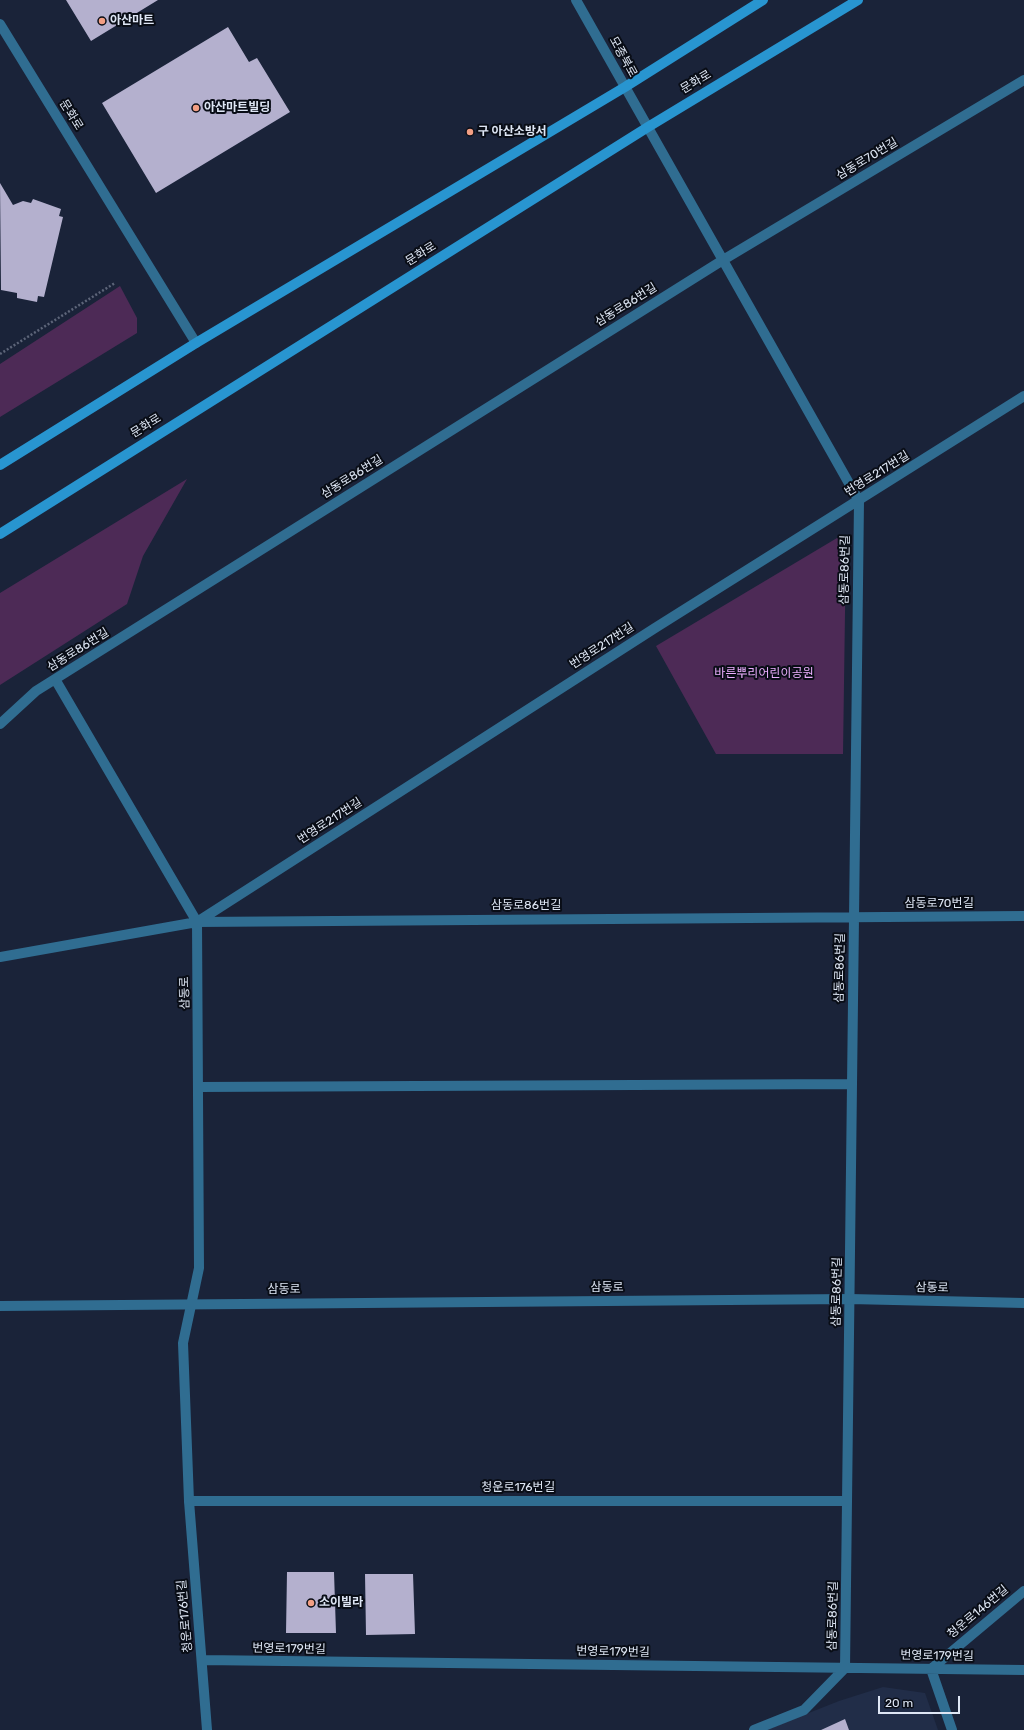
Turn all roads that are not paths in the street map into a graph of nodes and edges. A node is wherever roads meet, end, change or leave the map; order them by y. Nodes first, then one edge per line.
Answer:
1 (576, 0) edge
2 (762, 0) edge
3 (858, 0) edge
4 (0, 24) edge
5 (1024, 80) edge
6 (625, 87) junction
7 (648, 127) junction
8 (723, 260) junction
9 (196, 343) junction
10 (1024, 396) edge
11 (0, 465) edge
12 (859, 501) junction
13 (0, 534) edge
14 (55, 679) junction
15 (0, 724) edge
16 (1024, 916) edge
17 (854, 917) junction
18 (197, 922) junction
19 (0, 957) edge
20 (852, 1084) junction
21 (199, 1087) junction
22 (850, 1299) junction
23 (1024, 1303) edge
24 (191, 1304) junction
25 (0, 1306) edge
26 (189, 1501) junction
27 (847, 1501) junction
28 (1024, 1591) edge
29 (202, 1660) junction
30 (845, 1668) junction
31 (931, 1669) junction
32 (1024, 1670) edge
33 (207, 1730) edge
34 (754, 1730) edge
35 (952, 1730) edge

1 - 6 street, 모종북로
2 - 6 main road
3 - 7 main road, 문화로
4 - 9 street, 문화로
5 - 8 street, 삼동로70번길
6 - 7 street, 모종북로
6 - 9 main road
7 - 8 street
7 - 13 main road, 문화로
8 - 12 street
8 - 14 street, 삼동로86번길
9 - 11 main road
10 - 12 street, 번영로217번길
12 - 17 street, 삼동로86번길
12 - 18 street, 번영로217번길
14 - 15 street, 삼동로86번길
14 - 18 street
16 - 17 street, 삼동로70번길
17 - 18 street, 삼동로86번길
17 - 20 street, 삼동로86번길
18 - 19 street
18 - 21 street, 삼동로
20 - 21 street
20 - 22 street, 삼동로86번길
21 - 24 street, 삼동로
22 - 23 street, 삼동로
22 - 24 street, 삼동로
22 - 27 street, 삼동로86번길
24 - 25 street, 삼동로
24 - 26 street, 청운로176번길
26 - 27 street, 청운로176번길
26 - 29 street, 청운로176번길
27 - 30 street, 삼동로86번길
28 - 31 street, 청운로146번길
29 - 30 street, 번영로179번길
29 - 33 street, 청운로176번길
30 - 31 street, 번영로179번길
30 - 34 street
31 - 32 street, 번영로179번길
31 - 35 street

